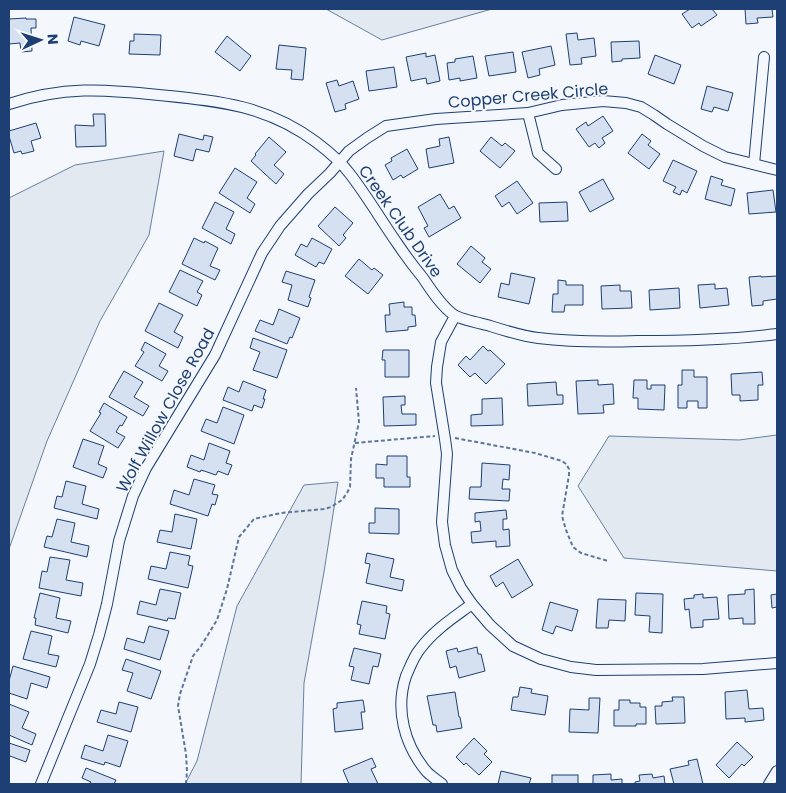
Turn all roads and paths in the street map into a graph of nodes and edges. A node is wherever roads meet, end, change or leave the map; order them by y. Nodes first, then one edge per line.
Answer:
1 (764, 56) dead end
2 (9, 104) edge
3 (528, 113) junction
4 (340, 162) junction
5 (754, 164) junction
6 (556, 169) dead end
7 (777, 170) edge
8 (455, 316) junction
9 (777, 334) edge
10 (356, 388) dead end
11 (439, 436) dead end
12 (453, 438) dead end
13 (355, 443) junction
14 (608, 561) dead end
15 (472, 604) junction
16 (777, 663) edge
17 (777, 770) edge
18 (41, 784) edge
19 (186, 784) edge
20 (442, 784) edge
21 (769, 784) edge

1 - 5 street
2 - 4 street, Creek Club Drive
3 - 4 street, Copper Creek Circle
3 - 5 street, Copper Creek Circle
3 - 6 street
4 - 8 street, Creek Club Drive
4 - 18 street, Wolf Willow Close Road
5 - 7 street, Copper Creek Circle
8 - 9 street
8 - 15 street
10 - 13 path
11 - 13 path
12 - 14 path
13 - 19 path
15 - 16 street
15 - 20 street
17 - 21 street

